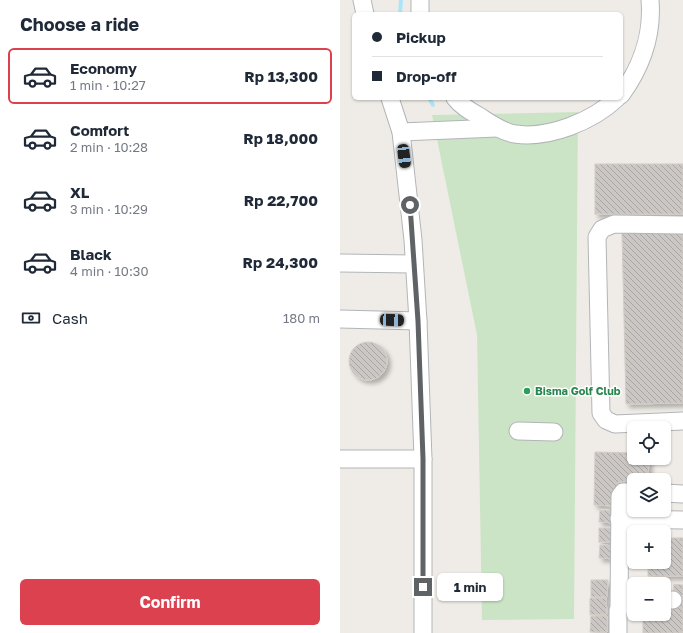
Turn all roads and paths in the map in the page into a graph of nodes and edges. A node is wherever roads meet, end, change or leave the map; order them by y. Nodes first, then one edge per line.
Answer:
1 (362, 0) edge
2 (420, 0) edge
3 (650, 0) edge
4 (365, 12) edge
5 (420, 12) edge
6 (623, 92) edge
7 (391, 100) edge
8 (456, 100) edge
9 (614, 100) edge
10 (497, 128) junction
11 (401, 132) junction
12 (683, 225) edge
13 (340, 263) edge
14 (414, 264) junction
15 (340, 319) edge
16 (418, 321) junction
17 (683, 421) edge
18 (518, 431) dead end
19 (554, 432) dead end
20 (340, 459) edge
21 (423, 459) junction
22 (627, 492) edge
23 (671, 493) edge
24 (683, 494) edge
25 (619, 519) junction
26 (683, 520) edge
27 (626, 605) edge
28 (423, 633) edge
29 (618, 633) edge

1 - 4 lane
2 - 5 lane
3 - 6 lane
7 - 11 lane
8 - 10 lane
9 - 10 lane
10 - 11 lane
11 - 14 lane
12 - 17 lane
13 - 14 lane
14 - 16 lane
15 - 16 lane
16 - 21 lane
18 - 19 lane
20 - 21 lane
21 - 28 lane
22 - 25 lane
23 - 24 lane
25 - 26 lane
25 - 27 lane
27 - 29 lane

